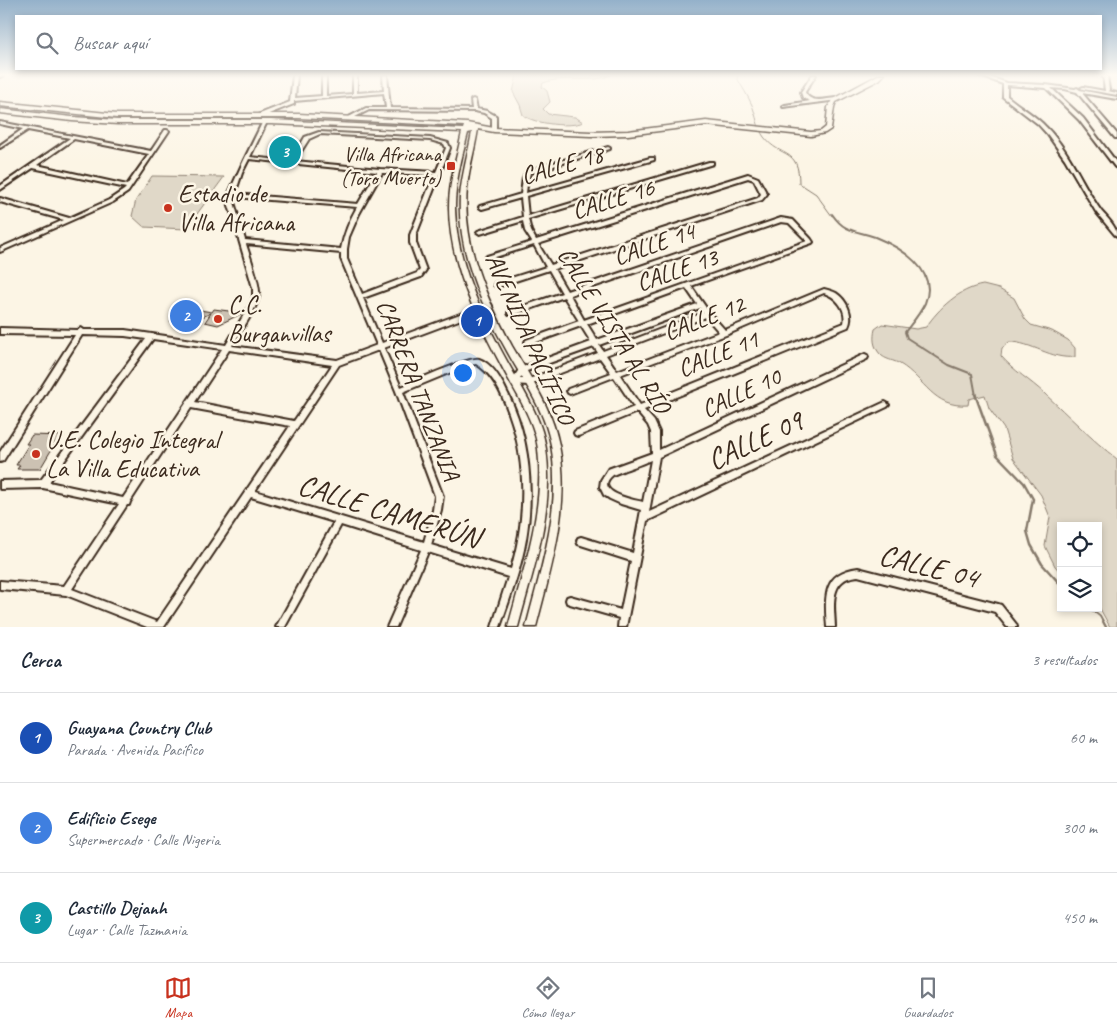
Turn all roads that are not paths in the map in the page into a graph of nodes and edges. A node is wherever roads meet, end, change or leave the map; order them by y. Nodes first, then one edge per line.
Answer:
1 (3, 104) edge
2 (289, 104) edge
3 (387, 104) edge
4 (474, 104) edge
5 (798, 104) edge
6 (832, 104) edge
7 (1014, 104) edge
8 (1065, 104) edge
9 (1089, 104) edge
10 (785, 106) dead end
11 (388, 109) junction
12 (475, 110) junction
13 (0, 111) edge
14 (260, 116) junction
15 (347, 119) junction
16 (0, 122) edge
17 (265, 122) junction
18 (28, 128) junction
19 (470, 128) junction
20 (492, 130) junction
21 (167, 131) dead end
22 (1117, 137) edge
23 (72, 138) junction
24 (0, 147) edge
25 (608, 148) dead end
26 (152, 153) junction
27 (249, 158) junction
28 (652, 159) dead end
29 (293, 161) junction
30 (711, 163) dead end
31 (33, 166) junction
32 (1117, 166) edge
33 (380, 171) junction
34 (438, 174) junction
35 (129, 187) junction
36 (0, 188) edge
37 (231, 195) junction
38 (525, 195) junction
39 (0, 200) edge
40 (361, 206) junction
41 (482, 208) dead end
42 (525, 218) junction
43 (67, 219) junction
44 (480, 232) dead end
45 (1117, 234) edge
46 (243, 242) junction
47 (535, 242) junction
48 (810, 242) joint
49 (0, 250) edge
50 (343, 250) junction
51 (489, 257) dead end
52 (550, 267) junction
53 (497, 285) dead end
54 (688, 286) junction
55 (824, 291) joint
56 (567, 295) junction
57 (360, 297) junction
58 (701, 305) junction
59 (489, 306) junction
60 (479, 310) junction
61 (511, 313) dead end
62 (707, 314) junction
63 (584, 322) junction
64 (3, 331) edge
65 (81, 331) junction
66 (724, 333) junction
67 (151, 337) junction
68 (0, 339) edge
69 (528, 342) dead end
70 (596, 342) junction
71 (379, 347) junction
72 (227, 348) junction
73 (602, 353) junction
74 (865, 357) dead end
75 (337, 363) junction
76 (522, 370) junction
77 (615, 372) junction
78 (514, 382) junction
79 (529, 382) junction
80 (399, 391) junction
81 (570, 391) dead end
82 (189, 404) junction
83 (885, 405) dead end
84 (638, 408) junction
85 (295, 424) junction
86 (578, 433) dead end
87 (656, 455) junction
88 (0, 458) edge
89 (43, 484) junction
90 (0, 485) edge
91 (250, 493) junction
92 (126, 502) junction
93 (646, 507) junction
94 (645, 518) junction
95 (340, 521) junction
96 (581, 541) dead end
97 (424, 547) junction
98 (636, 558) junction
99 (513, 574) junction
100 (0, 584) edge
101 (66, 591) junction
102 (570, 600) dead end
103 (624, 615) junction
104 (159, 627) edge
105 (280, 627) edge
106 (391, 627) edge
107 (496, 627) edge
108 (513, 627) edge
109 (531, 627) edge
110 (622, 627) edge
111 (831, 627) edge
112 (1013, 627) edge

1 - 14 street
2 - 14 street
3 - 11 street
4 - 12 street
5 - 10 street
6 - 20 street
7 - 45 street
8 - 32 street
9 - 22 street
11 - 12 street
11 - 15 street
12 - 20 street
13 - 17 street
14 - 15 street
15 - 19 street
16 - 18 street
17 - 19 street
17 - 27 street
18 - 23 street
18 - 24 street
19 - 20 street
19 - 59 street, AVENIDA PACÍFICO
19 - 60 street, AVENIDA PACÍFICO
21 - 26 street
23 - 26 street
23 - 31 street
25 - 38 street, CALLE VISTA AL RÍO
26 - 35 street
27 - 29 street
27 - 37 street
28 - 38 street, CALLE 18
29 - 33 street
29 - 34 street
30 - 42 street
31 - 35 street
31 - 36 street
33 - 34 street
33 - 40 street
34 - 57 street
35 - 43 street
37 - 40 street
37 - 46 street
38 - 41 street, CALLE 18
38 - 42 street, CALLE VISTA AL RÍO
39 - 43 street
40 - 50 street
42 - 44 street
42 - 47 street, CALLE VISTA AL RÍO
43 - 49 street
46 - 50 street
46 - 72 street
47 - 51 street, CALLE 16
47 - 52 street, CALLE VISTA AL RÍO
47 - 52 street, CALLE 16
48 - 54 street, CALLE 13
48 - 56 street, CALLE 14
50 - 57 street, CARRERA TANZANIA
52 - 53 street
52 - 56 street, CALLE VISTA AL RÍO
54 - 58 street
54 - 63 street, CALLE 13
55 - 66 street, CALLE 12
55 - 84 street, CALLE 11
56 - 61 street, CALLE 14
56 - 63 street, CALLE VISTA AL RÍO
57 - 71 street, CARRERA TANZANIA
58 - 62 street
58 - 70 street
59 - 60 street
59 - 76 street, AVENIDA PACÍFICO
60 - 71 street
60 - 78 street, AVENIDA PACÍFICO
62 - 66 street
62 - 73 street
63 - 69 street, CALLE 13
63 - 70 street, CALLE VISTA AL RÍO
64 - 65 street
64 - 68 street
65 - 67 street
65 - 88 street
66 - 77 street, CALLE 12
67 - 72 street
67 - 89 street
70 - 73 street, CALLE VISTA AL RÍO
70 - 76 street
71 - 75 street
71 - 80 street, CARRERA TANZANIA
72 - 75 street
72 - 82 street
73 - 77 street, CALLE VISTA AL RÍO
73 - 79 street
74 - 87 street, CALLE 10
75 - 85 street
76 - 78 street
76 - 79 street, AVENIDA PACÍFICO
77 - 81 street, CALLE 12
77 - 84 street, CALLE VISTA AL RÍO
78 - 79 street
78 - 108 street, AVENIDA PACÍFICO
79 - 109 street, AVENIDA PACÍFICO
80 - 97 street, CARRERA TANZANIA
80 - 99 street
82 - 85 street
82 - 92 street
83 - 94 street, CALLE 09
84 - 86 street, CALLE 11
84 - 87 street, CALLE VISTA AL RÍO
85 - 91 street
87 - 93 street, CALLE VISTA AL RÍO
87 - 93 street, CALLE 10
89 - 90 street
89 - 92 street
91 - 95 street, CALLE CAMERÚN
91 - 104 street
92 - 101 street
93 - 94 street, CALLE VISTA AL RÍO
94 - 98 street, CALLE VISTA AL RÍO
95 - 97 street, CALLE CAMERÚN
95 - 105 street
96 - 98 street
97 - 99 street, CALLE CAMERÚN
97 - 106 street, CARRERA TANZANIA
98 - 103 street, CALLE VISTA AL RÍO
99 - 107 street
100 - 101 street
101 - 104 street
102 - 103 street
103 - 110 street, CALLE VISTA AL RÍO
111 - 112 street, CALLE 04

